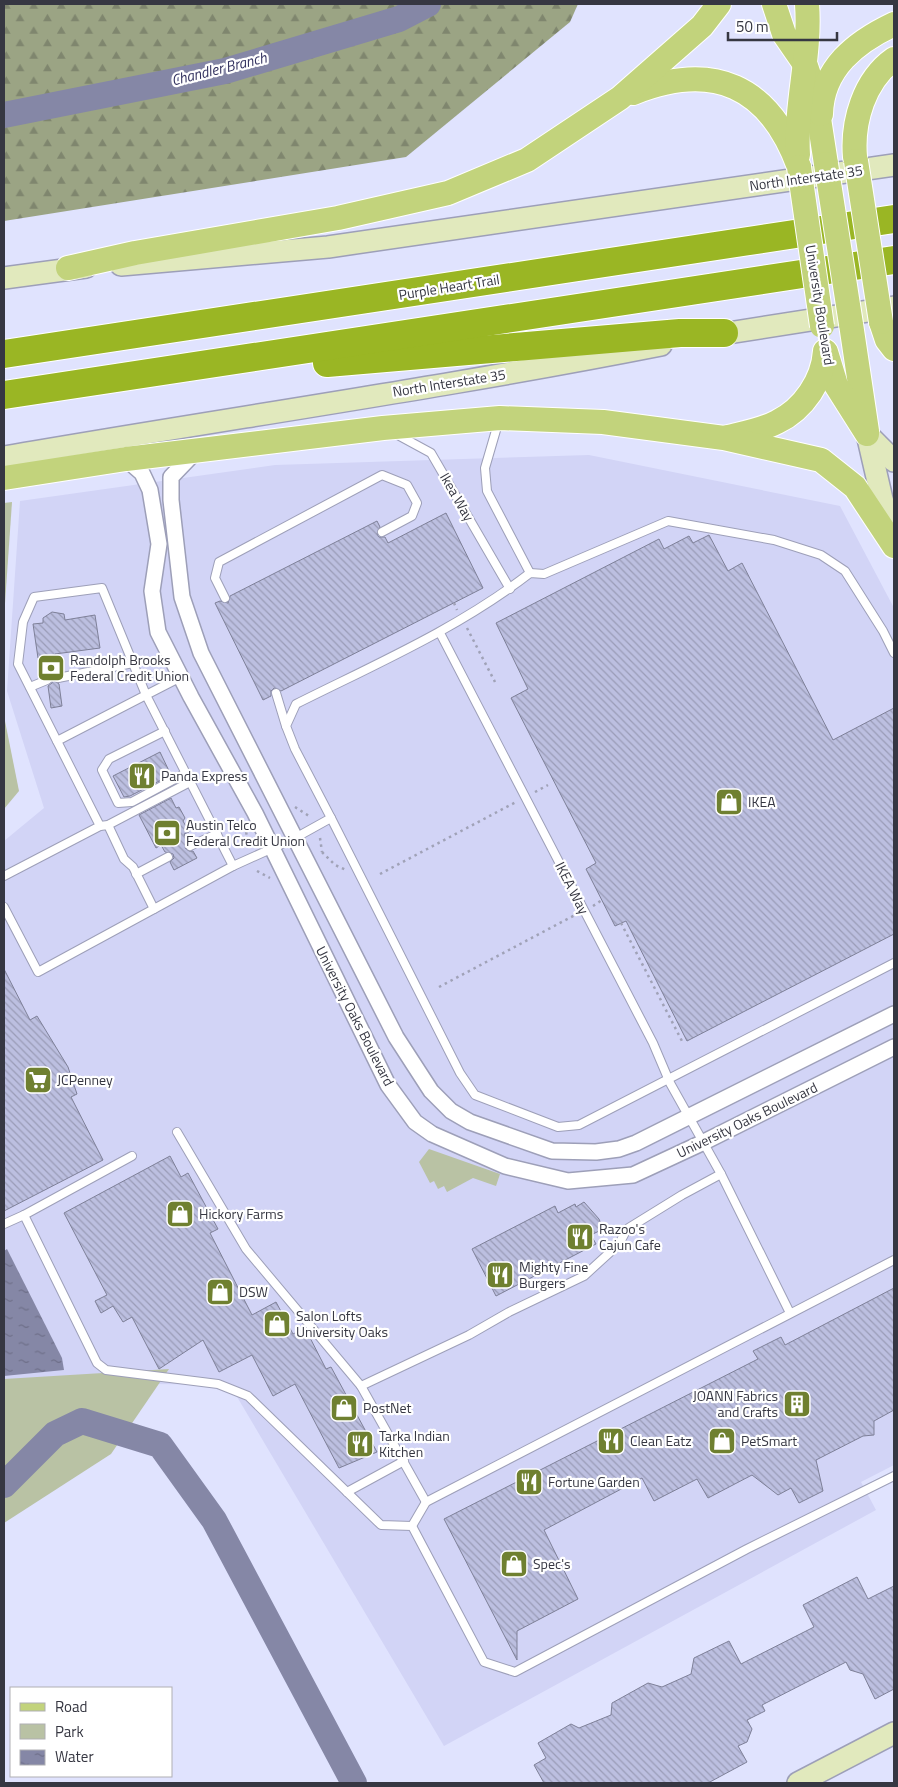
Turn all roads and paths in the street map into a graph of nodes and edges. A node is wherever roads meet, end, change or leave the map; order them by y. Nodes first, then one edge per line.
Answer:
1 (719, 4) edge
2 (774, 4) edge
3 (807, 4) edge
4 (894, 24) edge
5 (894, 60) edge
6 (806, 66) junction
7 (823, 95) junction
8 (620, 98) junction
9 (820, 127) junction
10 (856, 159) junction
11 (894, 165) edge
12 (799, 167) junction
13 (894, 219) edge
14 (894, 260) edge
15 (68, 268) junction
16 (4, 278) edge
17 (888, 314) edge
18 (724, 333) junction
19 (894, 349) edge
20 (825, 351) junction
21 (4, 354) edge
22 (4, 397) edge
23 (500, 418) junction
24 (383, 428) junction
25 (867, 434) junction
26 (724, 438) junction
27 (196, 450) junction
28 (4, 457) edge
29 (126, 460) junction
30 (894, 461) edge
31 (4, 478) edge
32 (382, 532) dead end
33 (894, 536) edge
34 (894, 546) edge
35 (530, 573) junction
36 (510, 589) junction
37 (226, 598) dead end
38 (454, 603) dead end
39 (462, 619) junction
40 (440, 633) junction
41 (894, 653) edge
42 (133, 663) junction
43 (181, 677) junction
44 (58, 678) dead end
45 (47, 680) dead end
46 (495, 682) dead end
47 (30, 687) junction
48 (276, 693) dead end
49 (146, 694) junction
50 (286, 726) junction
51 (165, 731) junction
52 (57, 740) junction
53 (186, 773) junction
54 (190, 782) junction
55 (548, 784) dead end
56 (535, 792) dead end
57 (517, 801) dead end
58 (292, 806) dead end
59 (309, 816) dead end
60 (331, 818) junction
61 (104, 825) junction
62 (248, 826) dead end
63 (216, 834) junction
64 (295, 838) junction
65 (320, 838) dead end
66 (245, 841) dead end
67 (190, 846) dead end
68 (272, 848) junction
69 (322, 852) junction
70 (319, 855) dead end
71 (168, 858) dead end
72 (233, 866) junction
73 (257, 871) dead end
74 (350, 871) dead end
75 (136, 874) junction
76 (380, 874) dead end
77 (4, 876) edge
78 (277, 880) dead end
79 (602, 900) dead end
80 (593, 906) dead end
81 (4, 907) edge
82 (154, 909) junction
83 (575, 915) dead end
84 (621, 923) dead end
85 (894, 963) edge
86 (439, 987) dead end
87 (894, 1014) edge
88 (683, 1043) dead end
89 (894, 1047) edge
90 (669, 1081) junction
91 (690, 1117) junction
92 (177, 1132) dead end
93 (704, 1142) junction
94 (132, 1156) dead end
95 (722, 1174) junction
96 (24, 1214) junction
97 (4, 1224) edge
98 (894, 1260) edge
99 (790, 1313) junction
100 (361, 1386) junction
101 (404, 1460) junction
102 (894, 1476) edge
103 (347, 1492) junction
104 (426, 1502) junction
105 (412, 1526) junction
106 (894, 1733) edge
107 (798, 1783) edge

1 - 8 main road
2 - 6 main road
3 - 6 main road
4 - 7 main road
5 - 10 main road
6 - 7 main road
6 - 9 main road
6 - 12 main road
7 - 9 main road
7 - 10 main road
8 - 12 main road
8 - 15 main road
9 - 25 main road, University Boulevard, bridge
10 - 17 main road, bridge
11 - 15 main road, North Interstate 35
12 - 20 main road, University Boulevard, bridge
13 - 21 highway, Purple Heart Trail
14 - 22 highway
15 - 16 main road, North Interstate 35
17 - 18 main road, North Interstate 35
17 - 19 main road
18 - 22 highway
18 - 28 main road, North Interstate 35
20 - 25 main road, University Boulevard
20 - 26 main road
23 - 24 main road
23 - 26 main road
23 - 35 lane
24 - 27 main road
24 - 36 lane, Ikea Way
25 - 30 main road, University Boulevard
25 - 33 main road, University Boulevard
26 - 34 main road
27 - 29 main road
27 - 64 street, University Oaks Boulevard
29 - 31 main road
29 - 43 street, University Oaks Boulevard
32 - 37 lane
35 - 36 lane
35 - 41 lane
36 - 39 lane
38 - 39 path
39 - 40 lane
39 - 46 path
40 - 50 lane
40 - 90 lane, IKEA Way
42 - 44 lane
42 - 47 lane
42 - 49 lane
43 - 49 lane
43 - 68 street, University Oaks Boulevard
45 - 47 lane
47 - 52 lane
48 - 50 lane
49 - 51 lane
49 - 52 lane
50 - 60 lane
51 - 53 lane
51 - 53 lane
52 - 61 lane
53 - 54 lane
54 - 61 lane
54 - 63 lane
55 - 56 path
57 - 76 path
58 - 59 path
60 - 64 lane
60 - 90 lane
61 - 75 lane
61 - 77 lane
62 - 66 path
63 - 67 lane
63 - 72 lane
64 - 68 lane
64 - 91 street, University Oaks Boulevard
65 - 69 path
68 - 72 lane
68 - 93 street, University Oaks Boulevard
69 - 70 path
69 - 74 path
71 - 75 lane
72 - 82 lane
73 - 78 path
75 - 82 lane
79 - 80 path
81 - 82 lane
83 - 86 path
84 - 88 path
85 - 90 lane
87 - 91 street, University Oaks Boulevard
89 - 93 street, University Oaks Boulevard
90 - 91 lane, IKEA Way
91 - 93 lane, IKEA Way
92 - 100 lane
93 - 95 lane, IKEA Way
94 - 96 lane
95 - 99 lane, IKEA Way
95 - 100 lane
96 - 97 lane
96 - 103 lane
98 - 99 lane
99 - 104 lane
100 - 101 lane
101 - 103 lane
101 - 104 lane
102 - 105 lane
103 - 105 lane
104 - 105 lane
106 - 107 main road

